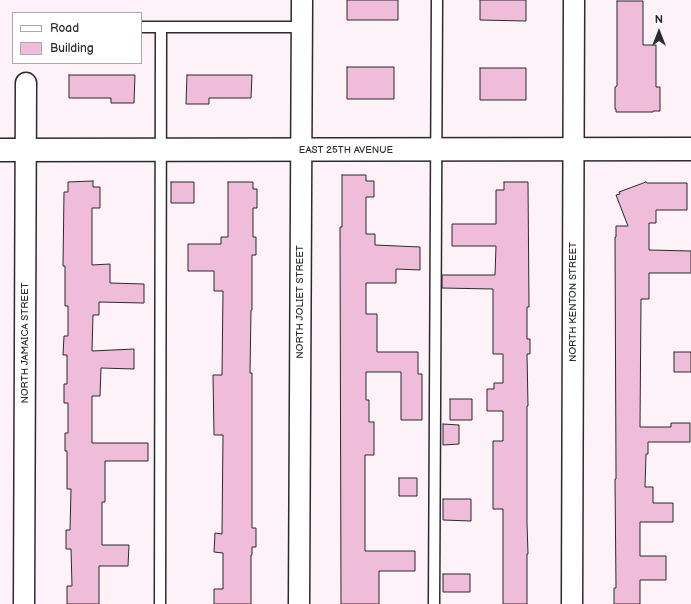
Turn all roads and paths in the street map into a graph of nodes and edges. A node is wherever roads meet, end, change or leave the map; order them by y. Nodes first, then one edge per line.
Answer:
1 (302, 0) edge
2 (437, 0) edge
3 (574, 0) edge
4 (142, 27) edge
5 (162, 27) junction
6 (301, 27) junction
7 (26, 83) dead end
8 (691, 149) edge
9 (0, 150) edge
10 (26, 150) junction
11 (161, 150) junction
12 (300, 150) junction
13 (436, 150) junction
14 (573, 150) junction
15 (24, 604) edge
16 (160, 604) edge
17 (299, 604) edge
18 (434, 604) edge
19 (572, 604) edge

1 - 6 street, NORTH JOLIET STREET
2 - 13 lane
3 - 14 street, NORTH KENTON STREET
4 - 5 lane
5 - 6 lane
5 - 11 lane
6 - 12 street, NORTH JOLIET STREET
7 - 10 street, NORTH JAMAICA STREET
8 - 14 street, EAST 25TH AVENUE
9 - 10 street, EAST 25TH AVENUE
10 - 11 street, EAST 25TH AVENUE
10 - 15 street, NORTH JAMAICA STREET
11 - 12 street, EAST 25TH AVENUE
11 - 16 lane
12 - 13 street, EAST 25TH AVENUE
12 - 17 street, NORTH JOLIET STREET
13 - 14 street, EAST 25TH AVENUE
13 - 18 lane
14 - 19 street, NORTH KENTON STREET

